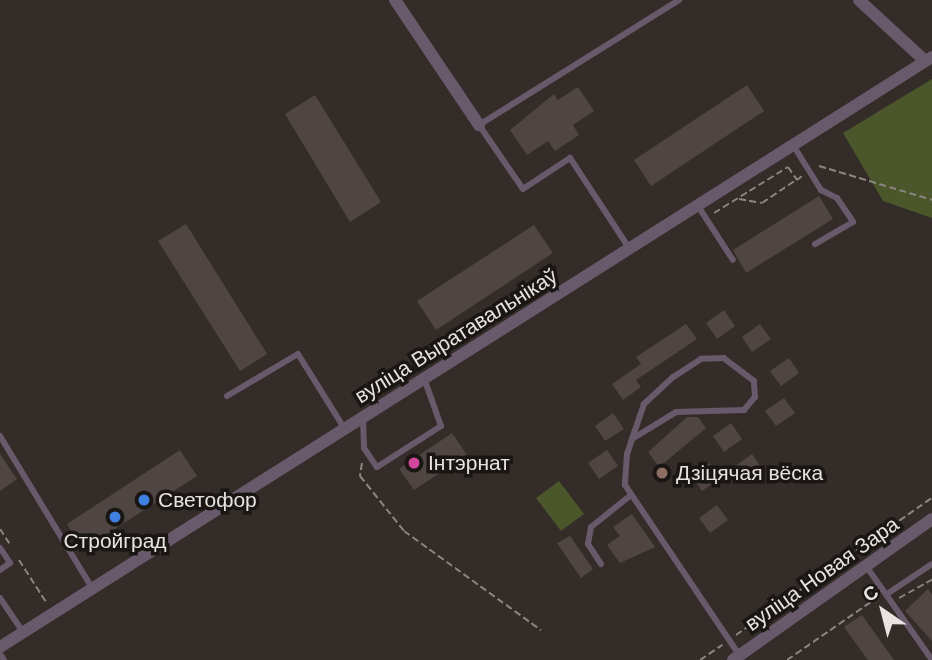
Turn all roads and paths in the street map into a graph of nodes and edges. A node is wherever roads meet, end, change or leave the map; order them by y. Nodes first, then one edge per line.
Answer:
1 (394, 0) edge
2 (679, 0) edge
3 (859, 0) edge
4 (928, 59) edge
5 (479, 124) junction
6 (793, 145) junction
7 (810, 172) junction
8 (797, 180) junction
9 (737, 199) junction
10 (932, 200) edge
11 (698, 206) junction
12 (706, 218) junction
13 (815, 244) dead end
14 (631, 249) junction
15 (733, 260) dead end
16 (424, 378) junction
17 (227, 396) dead end
18 (363, 416) junction
19 (344, 428) junction
20 (0, 436) edge
21 (632, 439) junction
22 (364, 448) junction
23 (631, 495) junction
24 (932, 498) edge
25 (932, 519) edge
26 (0, 529) edge
27 (0, 548) edge
28 (601, 564) dead end
29 (932, 564) edge
30 (866, 566) junction
31 (0, 570) edge
32 (932, 580) edge
33 (92, 588) junction
34 (889, 597) junction
35 (0, 598) edge
36 (52, 612) junction
37 (541, 630) dead end
38 (23, 632) junction
39 (729, 640) junction
40 (0, 647) edge
41 (0, 654) edge
42 (739, 658) edge
43 (4, 660) edge
44 (700, 660) edge
45 (787, 660) edge
46 (932, 660) edge

1 - 5 street
2 - 5 lane
3 - 4 street
4 - 6 street, вуліца Выратавальнікаў
5 - 14 lane
6 - 7 lane
6 - 11 street, вуліца Выратавальнікаў
7 - 8 path
7 - 10 path
7 - 13 lane
8 - 9 path
8 - 9 path
9 - 12 path
11 - 12 lane
11 - 14 street, вуліца Выратавальнікаў
12 - 15 lane
14 - 16 street, вуліца Выратавальнікаў
16 - 18 street, вуліца Выратавальнікаў
16 - 22 lane
17 - 19 lane
18 - 19 street, вуліца Выратавальнікаў
18 - 22 lane
19 - 33 street, вуліца Выратавальнікаў
20 - 33 lane
21 - 21 lane
21 - 23 lane
22 - 37 path
23 - 28 lane
23 - 39 lane
24 - 39 path
25 - 30 street, вуліца Новая Зара
26 - 36 path
27 - 31 lane
29 - 34 lane
30 - 34 lane
30 - 42 street, вуліца Новая Зара
32 - 34 path
33 - 36 street, вуліца Выратавальнікаў
34 - 45 path
34 - 46 lane
35 - 38 lane
36 - 38 street, вуліца Выратавальнікаў
38 - 40 street, вуліца Выратавальнікаў
39 - 42 lane
39 - 44 path
41 - 43 lane

